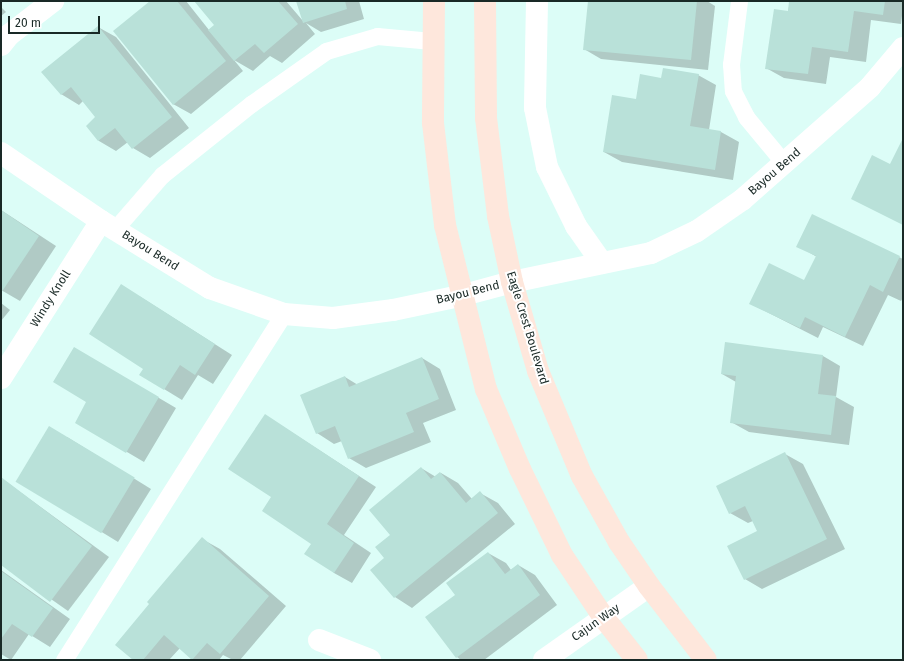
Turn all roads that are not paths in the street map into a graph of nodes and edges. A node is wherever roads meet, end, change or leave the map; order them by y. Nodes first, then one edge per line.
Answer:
1 (53, 1) edge
2 (434, 1) edge
3 (485, 1) edge
4 (537, 1) edge
5 (739, 1) edge
6 (432, 41) junction
7 (1, 45) edge
8 (903, 48) edge
9 (1, 153) edge
10 (784, 163) junction
11 (108, 225) junction
12 (602, 263) junction
13 (512, 282) junction
14 (460, 296) junction
15 (284, 314) junction
16 (1, 378) edge
17 (648, 586) junction
18 (604, 618) junction
19 (319, 640) dead end
20 (64, 660) edge
21 (370, 660) edge
22 (544, 660) edge
23 (638, 660) edge
24 (706, 660) edge

1 - 7 street
2 - 6 main road
3 - 13 main road, Eagle Crest Boulevard
4 - 12 street
5 - 10 lane
6 - 11 lane
6 - 14 main road
8 - 10 street, Bayou Bend
9 - 11 street, Bayou Bend
10 - 12 street, Bayou Bend
11 - 15 street, Bayou Bend
11 - 16 street, Windy Knoll
12 - 13 street, Bayou Bend
13 - 14 street, Bayou Bend
13 - 17 main road, Eagle Crest Boulevard
14 - 15 street, Bayou Bend
14 - 18 main road
15 - 20 lane
17 - 18 street, Cajun Way
17 - 24 main road, Eagle Crest Boulevard
18 - 22 street, Cajun Way
18 - 23 main road
19 - 21 street

